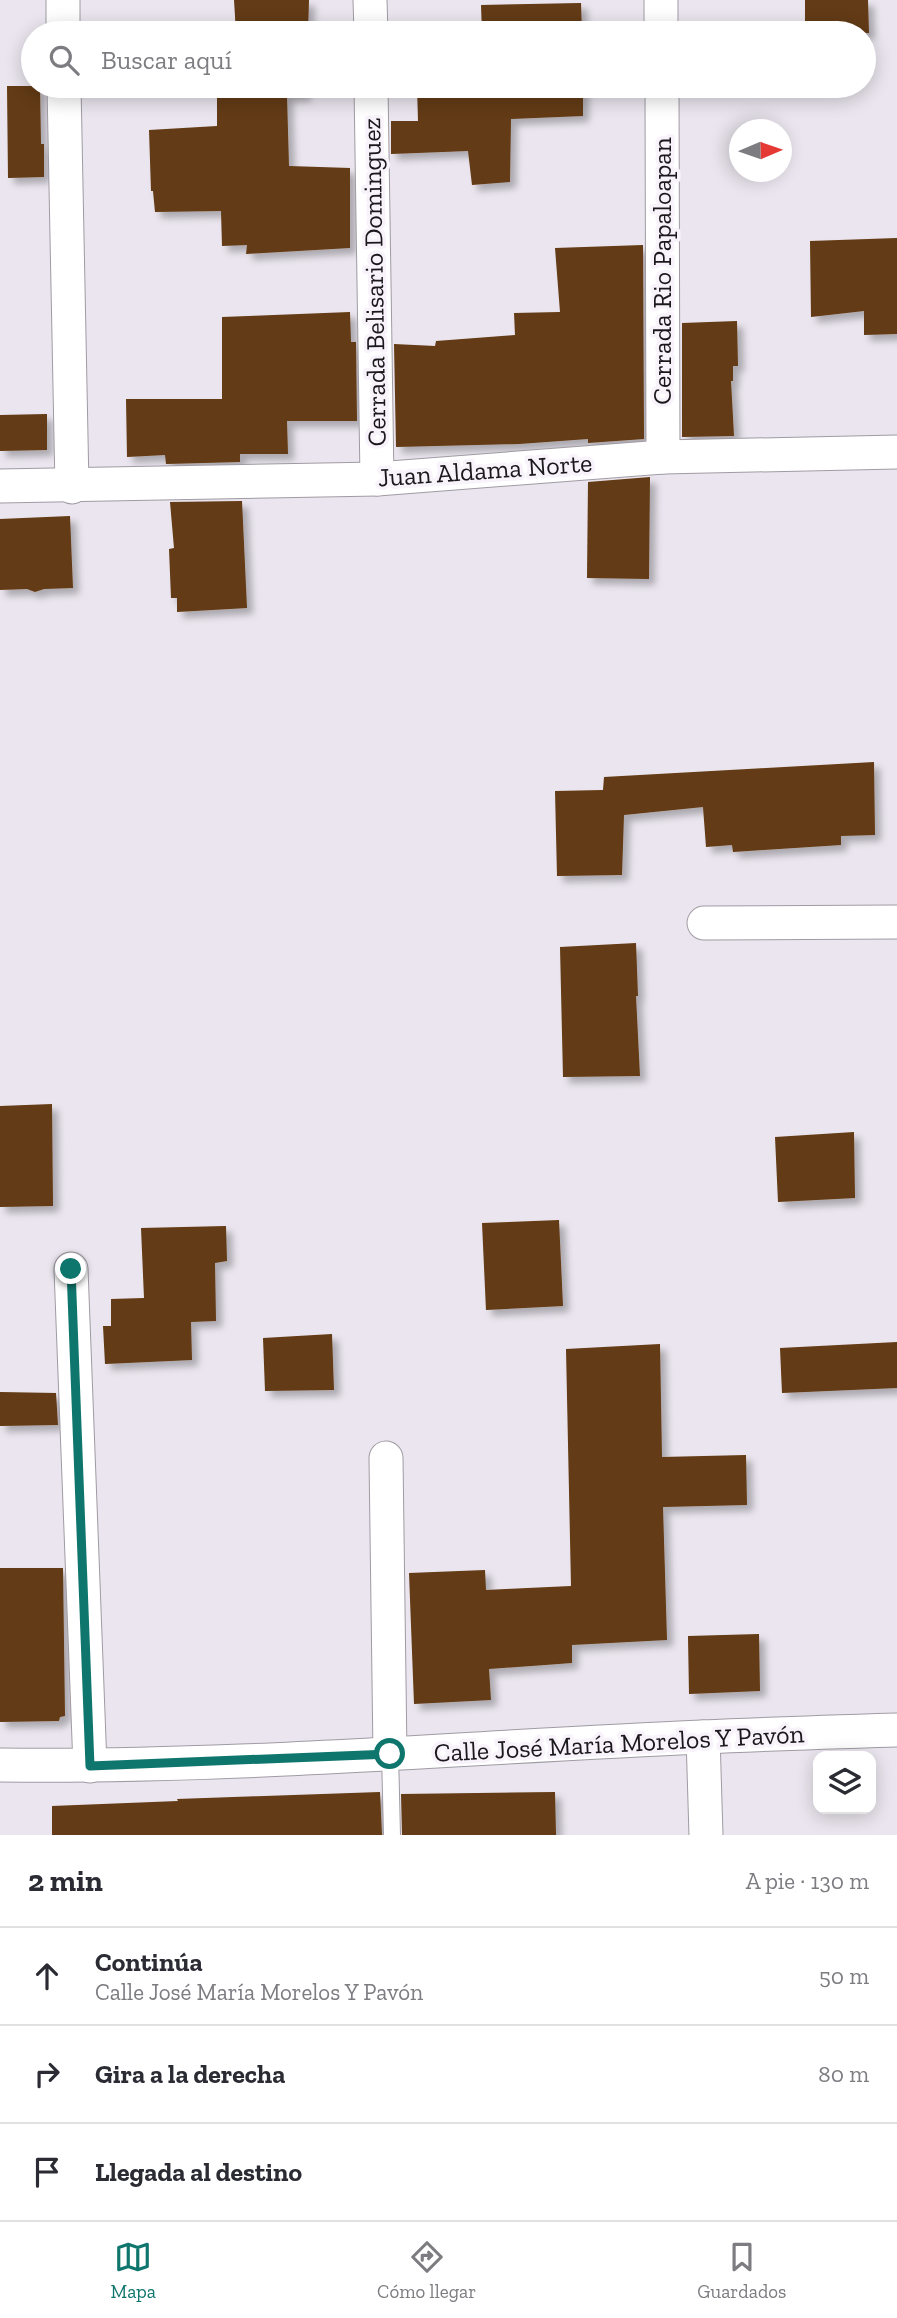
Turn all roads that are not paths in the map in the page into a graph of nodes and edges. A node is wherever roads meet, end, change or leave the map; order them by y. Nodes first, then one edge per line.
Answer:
1 (62, 0) edge
2 (370, 0) edge
3 (661, 0) edge
4 (63, 21) edge
5 (370, 21) edge
6 (662, 21) edge
7 (64, 98) edge
8 (371, 98) edge
9 (662, 98) edge
10 (897, 452) edge
11 (663, 457) junction
12 (377, 479) junction
13 (0, 486) edge
14 (72, 487) junction
15 (897, 922) edge
16 (704, 923) dead end
17 (71, 1269) dead end
18 (386, 1458) dead end
19 (897, 1730) edge
20 (702, 1737) junction
21 (390, 1754) junction
22 (0, 1765) edge
23 (90, 1766) junction
24 (392, 1835) edge
25 (706, 1835) edge

1 - 4 street
2 - 5 street
3 - 6 street
7 - 14 street
8 - 12 street, Cerrada Belisario Dominguez
9 - 11 street, Cerrada Rio Papaloapan
10 - 11 street, Juan Aldama Norte
11 - 12 street, Juan Aldama Norte
12 - 14 street, Juan Aldama Norte
13 - 14 street, Juan Aldama Norte
15 - 16 street
17 - 23 street
18 - 21 street
19 - 20 street, Calle José María Morelos Y Pavón
20 - 21 street, Calle José María Morelos Y Pavón
20 - 25 street
21 - 23 street, Calle José María Morelos Y Pavón
21 - 24 lane
22 - 23 street, Calle José María Morelos Y Pavón

